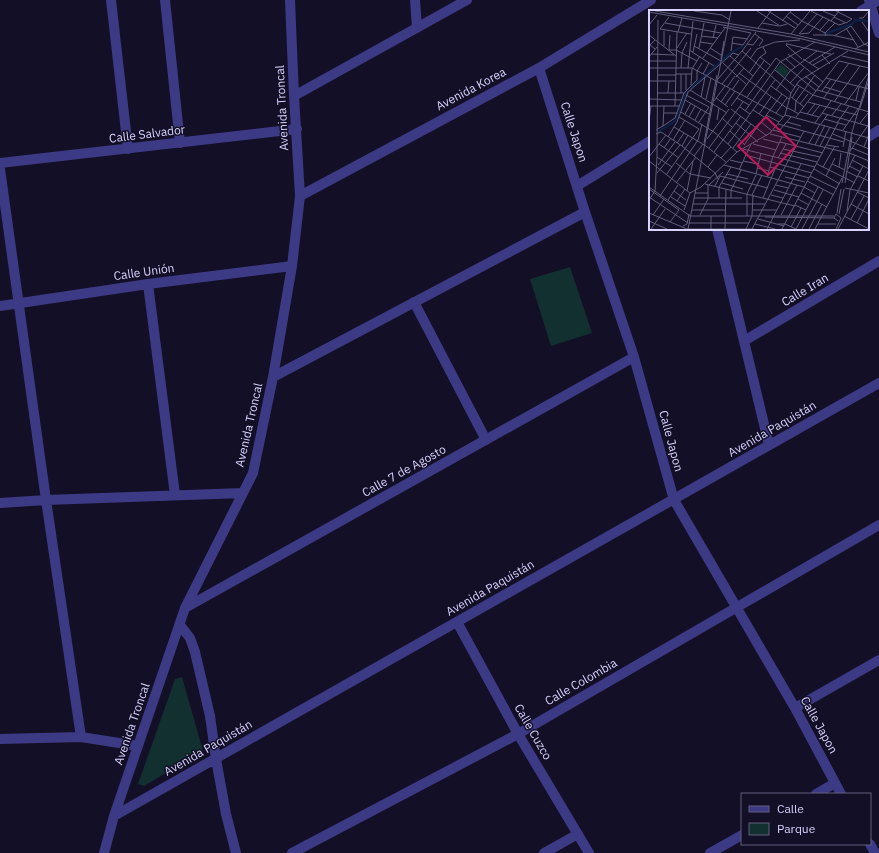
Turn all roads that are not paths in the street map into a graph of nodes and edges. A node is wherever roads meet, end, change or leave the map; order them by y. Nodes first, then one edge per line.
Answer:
1 (111, 0) edge
2 (165, 0) edge
3 (290, 0) edge
4 (415, 0) edge
5 (467, 0) edge
6 (652, 0) edge
7 (873, 2) edge
8 (862, 10) edge
9 (417, 28) junction
10 (879, 33) edge
11 (539, 68) junction
12 (294, 96) junction
13 (296, 129) junction
14 (879, 130) edge
15 (869, 136) edge
16 (649, 142) edge
17 (180, 143) junction
18 (128, 149) junction
19 (0, 164) edge
20 (0, 168) edge
21 (577, 186) junction
22 (300, 196) junction
23 (585, 212) junction
24 (720, 230) edge
25 (879, 261) edge
26 (292, 266) junction
27 (148, 284) junction
28 (414, 302) junction
29 (18, 304) junction
30 (0, 306) edge
31 (744, 341) junction
32 (634, 357) junction
33 (274, 377) junction
34 (879, 383) edge
35 (486, 440) junction
36 (769, 446) junction
37 (243, 492) junction
38 (175, 495) junction
39 (46, 500) junction
40 (674, 500) junction
41 (0, 504) edge
42 (879, 526) edge
43 (735, 607) junction
44 (185, 608) junction
45 (457, 622) junction
46 (180, 625) junction
47 (879, 660) edge
48 (795, 708) junction
49 (518, 734) junction
50 (82, 737) junction
51 (0, 739) edge
52 (138, 746) junction
53 (216, 759) junction
54 (835, 783) junction
55 (818, 793) edge
56 (841, 793) edge
57 (114, 816) junction
58 (578, 834) junction
59 (741, 836) edge
60 (104, 853) edge
61 (236, 853) edge
62 (292, 853) edge
63 (544, 853) edge
64 (589, 853) edge
65 (710, 853) edge

1 - 18 street
2 - 17 street
3 - 12 street, Avenida Troncal
4 - 9 street
5 - 9 street
6 - 11 street, Avenida Korea
7 - 8 street
7 - 10 street
9 - 12 street
11 - 21 street, Calle Japon
11 - 22 street, Avenida Korea
12 - 13 street, Avenida Troncal
13 - 17 street, Calle Salvador
13 - 22 street, Avenida Troncal
14 - 15 street
16 - 21 street
17 - 18 street, Calle Salvador
18 - 19 street, Calle Salvador
20 - 29 street
21 - 23 street, Calle Japon
22 - 26 street, Avenida Troncal
23 - 28 street
23 - 32 street, Calle Japon
24 - 31 street
25 - 31 street, Calle Iran
26 - 27 street, Calle Unión
26 - 33 street, Avenida Troncal
27 - 29 street, Calle Unión
27 - 38 street
28 - 33 street
28 - 35 street
29 - 30 street, Calle Unión
29 - 39 street
31 - 36 street
32 - 35 street, Calle 7 de Agosto
32 - 40 street, Calle Japon
33 - 37 street, Avenida Troncal
34 - 36 street, Avenida Paquistán
35 - 44 street, Calle 7 de Agosto
36 - 40 street, Avenida Paquistán
37 - 38 street
37 - 44 street, Avenida Troncal
38 - 39 street
39 - 41 street
39 - 50 street
40 - 43 street, Calle Japon
40 - 45 street, Avenida Paquistán
42 - 43 street, Calle Colombia
43 - 48 street, Calle Japon
43 - 49 street, Calle Colombia
44 - 46 street, Avenida Troncal
45 - 49 street, Calle Cuzco
45 - 53 street, Avenida Paquistán
46 - 52 street, Avenida Troncal
46 - 53 street
47 - 48 street
48 - 54 street, Calle Japon
49 - 58 street, Calle Cuzco
49 - 62 street, Calle Colombia
50 - 51 street
50 - 52 street
52 - 57 street, Avenida Troncal
53 - 57 street, Avenida Paquistán
53 - 61 street
54 - 55 street
54 - 56 street, Calle Japon
57 - 60 street, Avenida Troncal
58 - 63 street
58 - 64 street, Calle Cuzco
59 - 65 street

